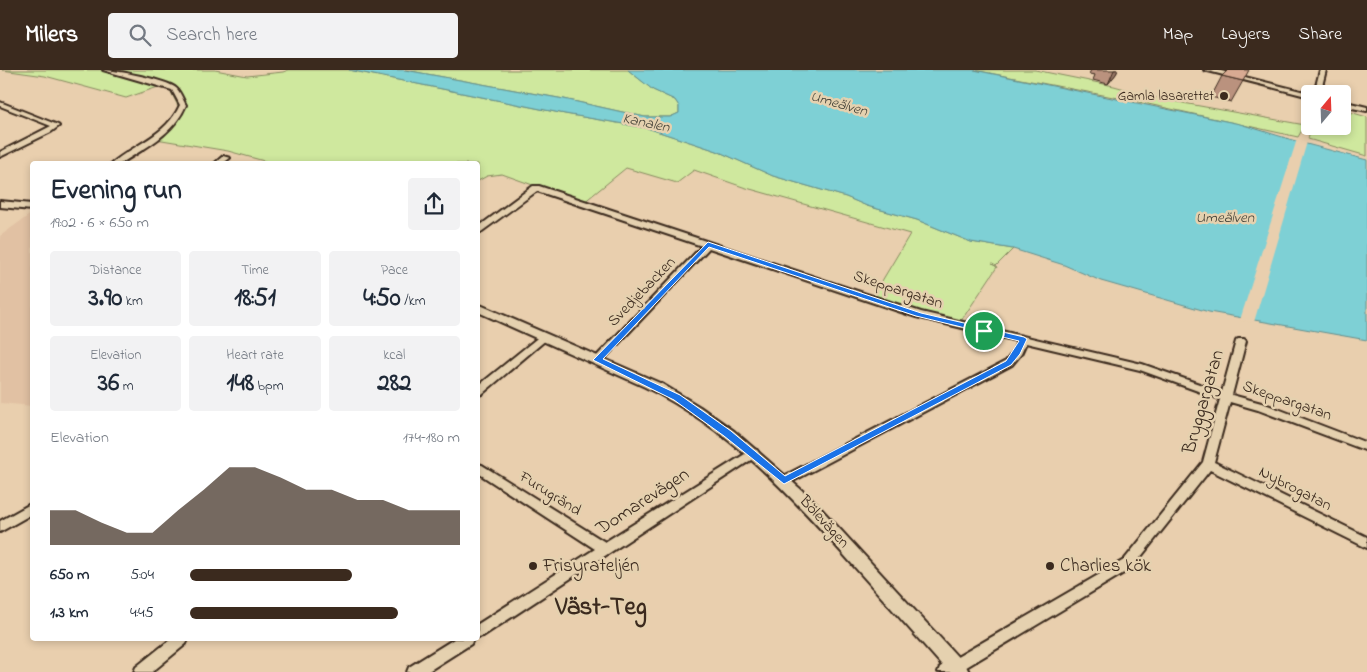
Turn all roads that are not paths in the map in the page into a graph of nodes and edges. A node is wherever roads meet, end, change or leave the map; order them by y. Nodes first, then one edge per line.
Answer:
1 (106, 70) edge
2 (1208, 70) edge
3 (1323, 70) edge
4 (1319, 85) edge
5 (1301, 93) edge
6 (0, 104) edge
7 (1351, 105) edge
8 (1367, 109) edge
9 (0, 155) edge
10 (226, 158) dead end
11 (119, 161) edge
12 (222, 161) edge
13 (0, 204) edge
14 (30, 207) edge
15 (480, 229) edge
16 (708, 244) junction
17 (480, 309) edge
18 (544, 337) junction
19 (1024, 339) junction
20 (1241, 341) dead end
21 (598, 360) junction
22 (480, 389) edge
23 (1226, 397) junction
24 (1367, 447) edge
25 (753, 453) junction
26 (1208, 464) junction
27 (480, 469) edge
28 (784, 480) junction
29 (30, 509) edge
30 (0, 527) edge
31 (1367, 543) edge
32 (606, 548) junction
33 (480, 630) edge
34 (179, 641) edge
35 (463, 641) edge
36 (953, 670) edge
37 (141, 672) edge
38 (414, 672) edge

1 - 11 street
2 - 5 street
3 - 4 street
6 - 9 street
7 - 8 street
10 - 12 street
13 - 14 street
15 - 16 street, Skeppargatan
16 - 19 street, Skeppargatan
16 - 21 street, Svedjebacken
17 - 18 street, Bölevägen
18 - 21 street, Bölevägen
18 - 22 street
19 - 23 street, Skeppargatan
19 - 28 street
20 - 23 street, Bryggargatan
21 - 25 street, Bölevägen
23 - 24 street, Skeppargatan
23 - 26 street, Bryggargatan
25 - 28 street, Bölevägen
25 - 32 street, Domarevägen
26 - 31 street, Nybrogatan
26 - 36 street, Bryggargatan
27 - 32 street, Furugränd
28 - 36 street, Bölevägen
29 - 30 street
32 - 33 street, Domarevägen
34 - 37 street
35 - 38 street

